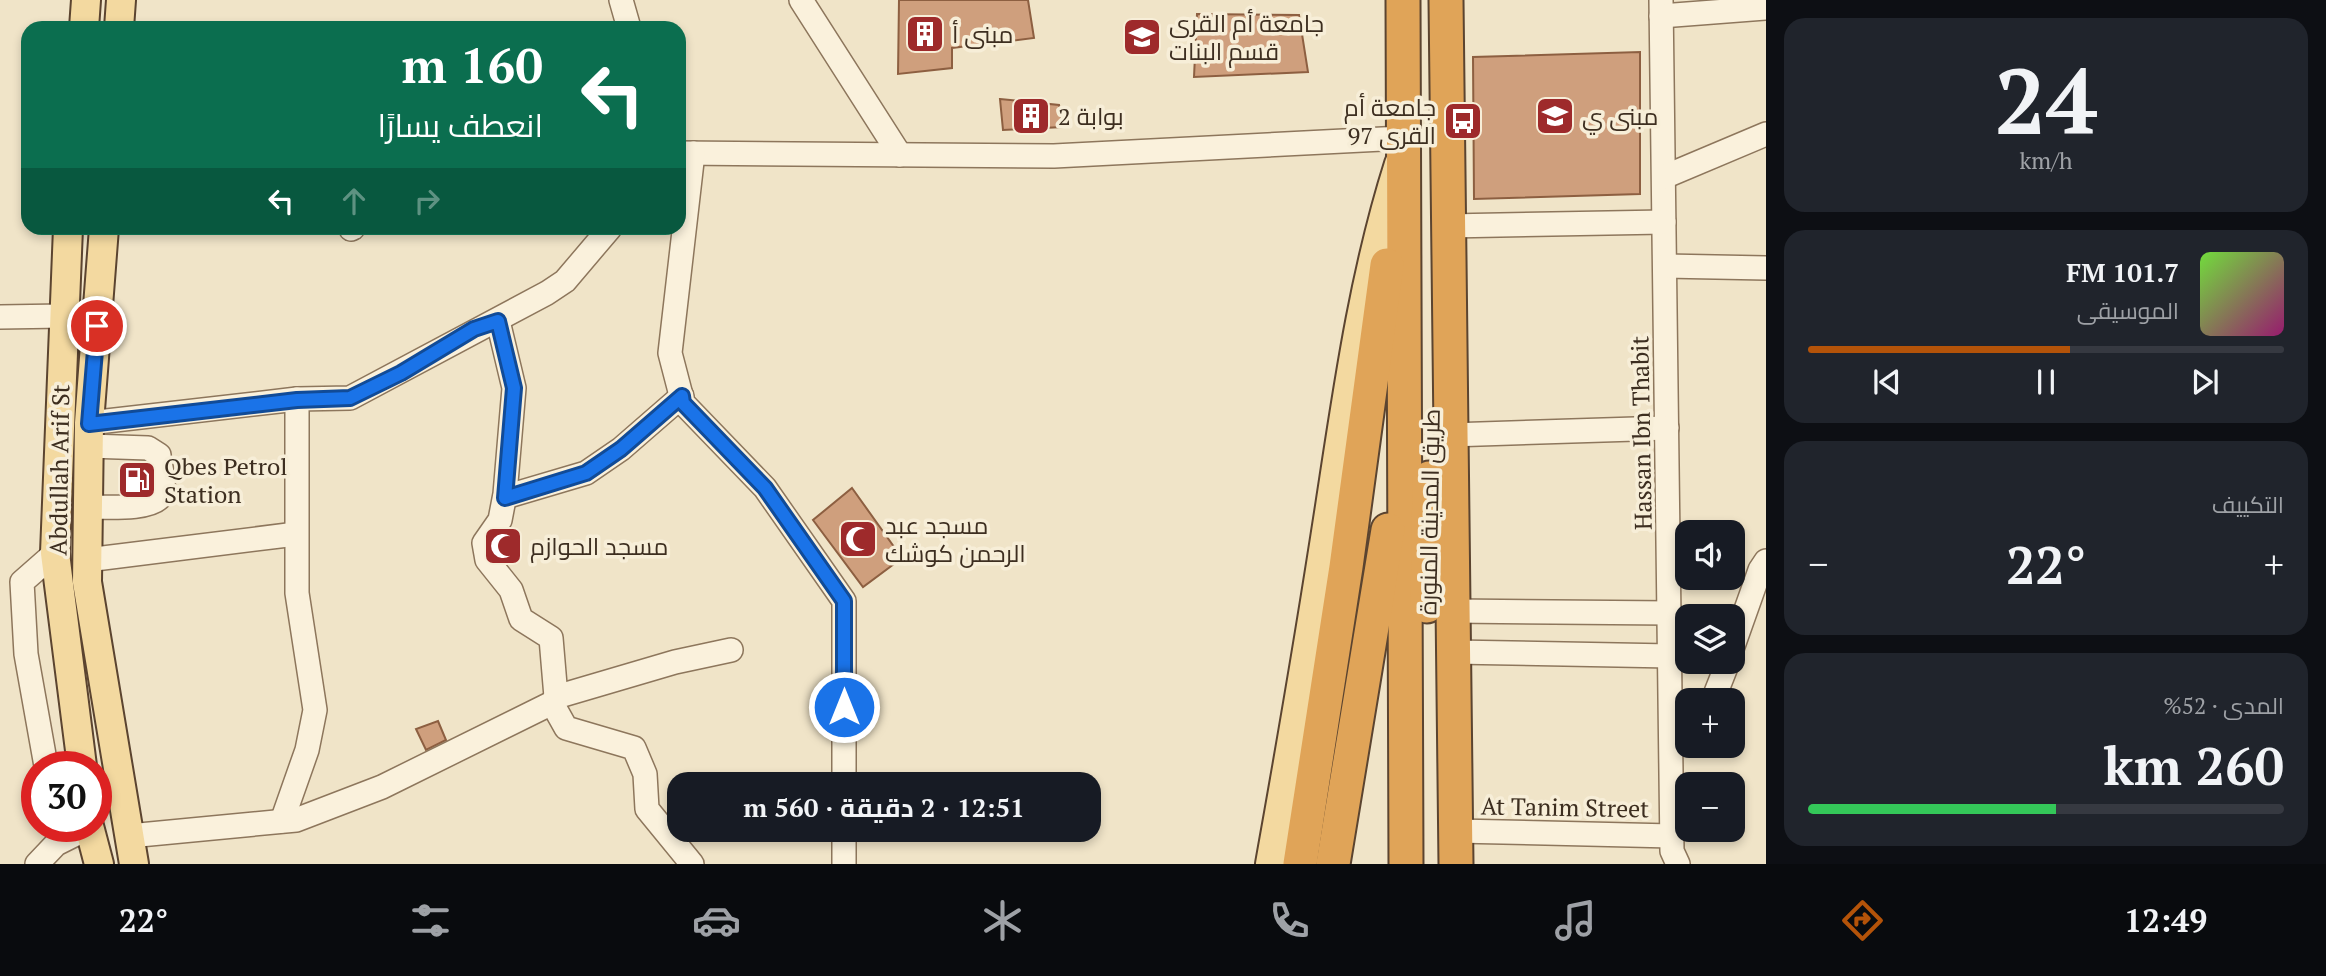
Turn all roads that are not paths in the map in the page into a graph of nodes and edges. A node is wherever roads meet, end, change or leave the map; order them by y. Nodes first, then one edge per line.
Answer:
1 (86, 0) edge
2 (121, 0) edge
3 (621, 0) edge
4 (801, 0) edge
5 (1403, 0) edge
6 (1446, 0) edge
7 (1661, 8) edge
8 (1766, 8) edge
9 (84, 21) edge
10 (120, 21) edge
11 (627, 21) edge
12 (1766, 134) edge
13 (1402, 146) junction
14 (686, 153) edge
15 (900, 155) junction
16 (1448, 163) junction
17 (1664, 177) junction
18 (1406, 196) junction
19 (1664, 222) junction
20 (1448, 226) junction
21 (68, 235) edge
22 (103, 235) edge
23 (604, 235) edge
24 (679, 235) edge
25 (1665, 266) junction
26 (1766, 268) edge
27 (62, 316) junction
28 (0, 317) edge
29 (498, 321) junction
30 (682, 396) junction
31 (297, 400) junction
32 (1667, 428) junction
33 (89, 435) junction
34 (1450, 435) junction
35 (505, 498) junction
36 (88, 507) junction
37 (296, 534) junction
38 (55, 553) junction
39 (87, 561) junction
40 (1766, 561) edge
41 (1453, 611) junction
42 (1671, 613) junction
43 (1745, 615) edge
44 (731, 650) dead end
45 (1453, 652) junction
46 (1671, 656) junction
47 (1675, 692) edge
48 (554, 700) junction
49 (43, 751) edge
50 (81, 751) edge
51 (1679, 758) edge
52 (844, 772) edge
53 (282, 821) junction
54 (1456, 831) junction
55 (130, 836) junction
56 (60, 842) edge
57 (94, 842) edge
58 (844, 842) edge
59 (1674, 854) edge
60 (37, 864) edge
61 (99, 864) edge
62 (134, 864) edge
63 (692, 864) edge
64 (844, 864) edge
65 (1270, 864) edge
66 (1300, 864) edge
67 (1332, 864) edge
68 (1406, 864) edge
69 (1421, 864) edge
70 (1456, 864) edge

1 - 9 main road
2 - 10 main road
3 - 11 street
4 - 15 street
5 - 13 highway
6 - 16 highway, طريق المدينة المنورة
7 - 8 street
7 - 17 street, Hassan Ibn Thabit
12 - 17 street
13 - 15 street
13 - 18 highway
13 - 65 main road
14 - 15 street
16 - 20 highway, طريق المدينة المنورة
16 - 69 highway, طريق المدينة المنورة
17 - 19 street, Hassan Ibn Thabit
18 - 66 highway
18 - 67 highway
18 - 68 highway
19 - 20 street
19 - 25 street, Hassan Ibn Thabit
20 - 34 highway, طريق المدينة المنورة
21 - 27 main road, Abdullah Arif St
22 - 33 main road
23 - 29 street
24 - 30 street
25 - 26 street
25 - 32 street, Hassan Ibn Thabit
27 - 28 street
27 - 38 main road, Abdullah Arif St
29 - 31 street
29 - 35 street
30 - 35 street
30 - 52 street
31 - 33 street
31 - 37 street
32 - 34 street
32 - 42 street, Hassan Ibn Thabit
33 - 36 main road
33 - 36 street
34 - 41 highway, طريق المدينة المنورة
35 - 48 street
36 - 39 main road
37 - 39 street
37 - 53 street
38 - 49 street
38 - 50 main road, Abdullah Arif St
39 - 55 main road
40 - 43 street
41 - 42 street
41 - 45 highway, طريق المدينة المنورة
42 - 46 street, Hassan Ibn Thabit
44 - 48 street
45 - 46 street
45 - 54 highway, طريق المدينة المنورة
46 - 47 street, Hassan Ibn Thabit
48 - 53 street
48 - 63 street
51 - 59 street, Hassan Ibn Thabit
53 - 55 street
54 - 59 street, At Tanim Street
54 - 70 highway, طريق المدينة المنورة
55 - 62 main road
56 - 60 street
57 - 61 main road
58 - 64 street

